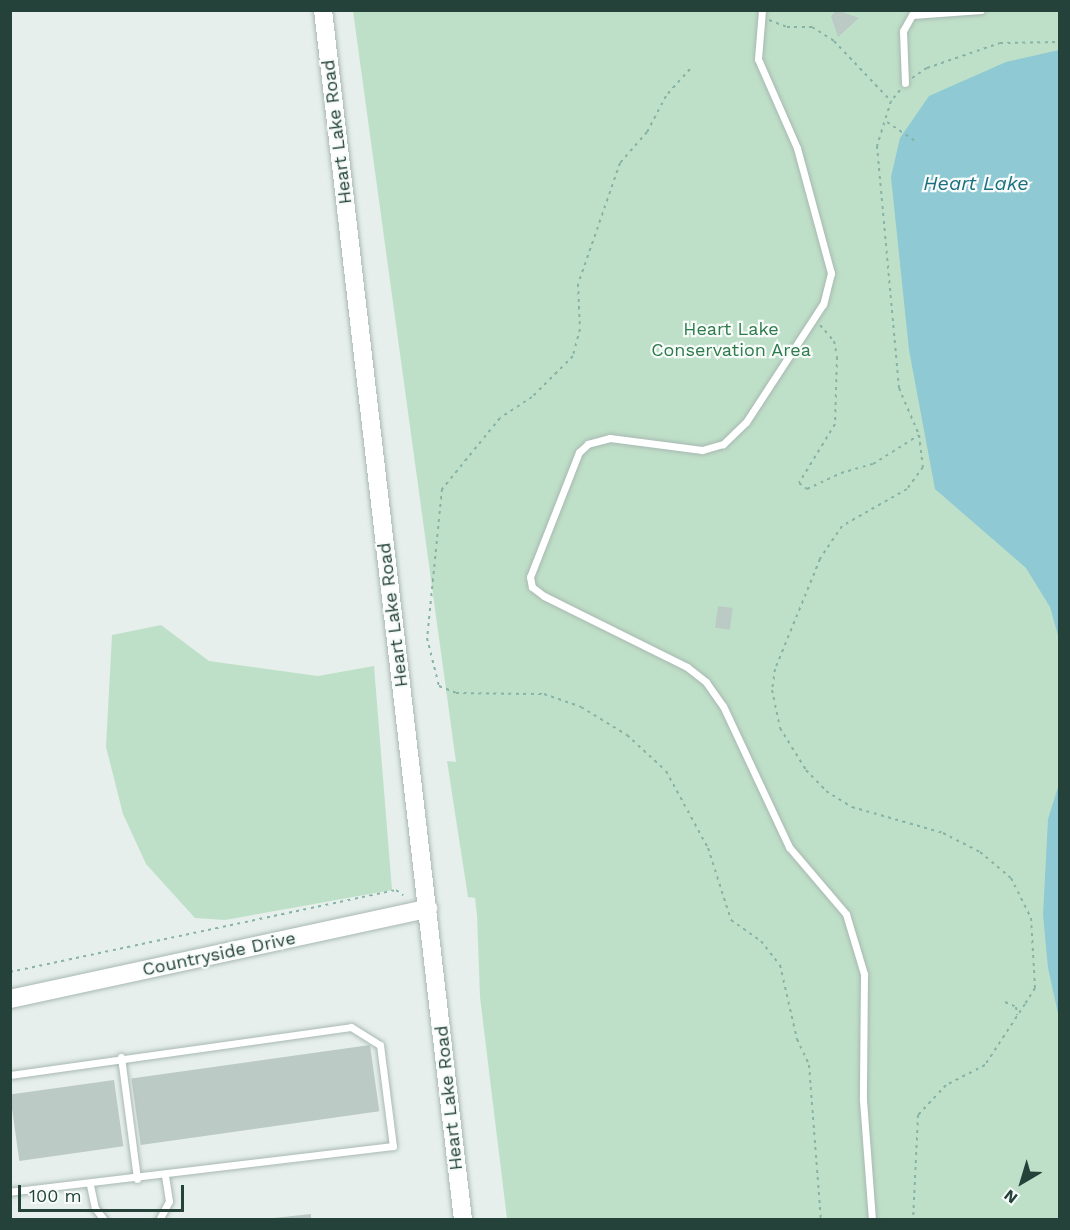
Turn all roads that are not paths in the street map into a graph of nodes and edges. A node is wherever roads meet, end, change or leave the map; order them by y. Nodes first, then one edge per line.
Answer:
1 (323, 10) edge
2 (981, 10) edge
3 (761, 14) edge
4 (905, 83) road end
5 (428, 909) junction
6 (10, 999) edge
7 (121, 1057) junction
8 (10, 1074) edge
9 (165, 1175) junction
10 (137, 1179) junction
11 (90, 1185) junction
12 (10, 1192) edge
13 (104, 1220) edge
14 (159, 1220) edge
15 (463, 1220) edge
16 (872, 1220) edge

1 - 5 street, Heart Lake Road
2 - 4 lane
3 - 16 lane
5 - 6 street, Countryside Drive
5 - 15 street, Heart Lake Road
7 - 8 lane
7 - 9 lane
7 - 10 lane
9 - 10 lane
9 - 14 lane
10 - 11 lane
11 - 12 lane
11 - 13 lane

